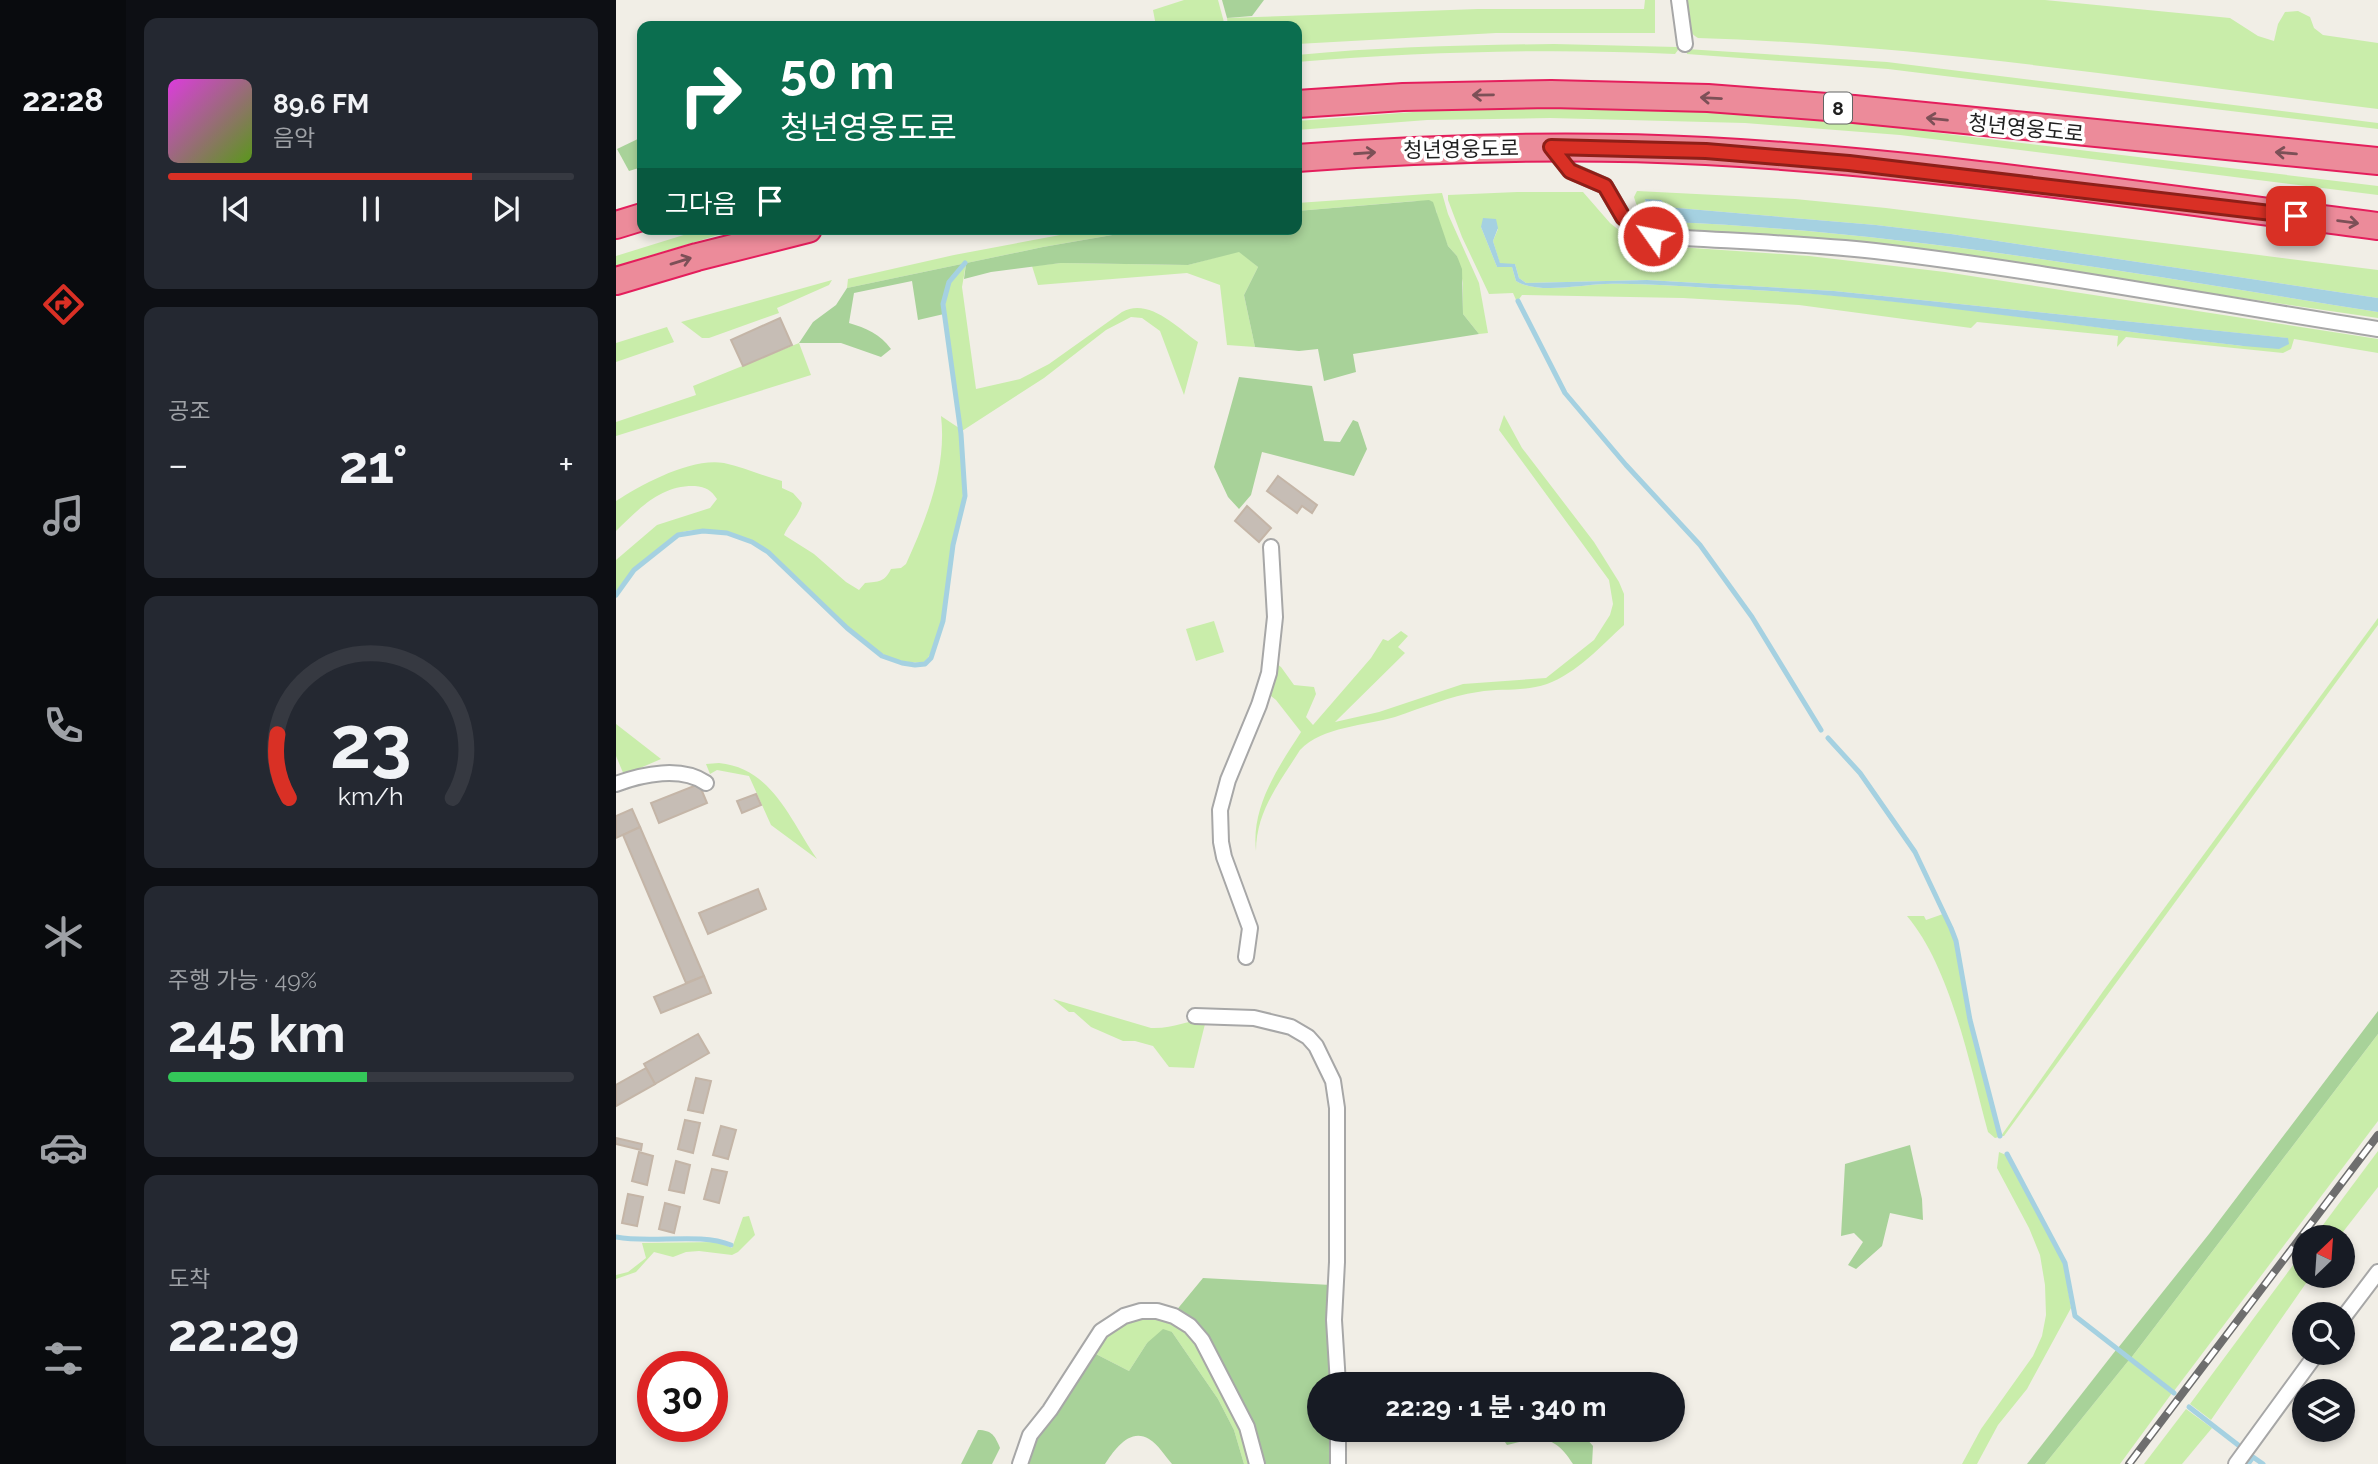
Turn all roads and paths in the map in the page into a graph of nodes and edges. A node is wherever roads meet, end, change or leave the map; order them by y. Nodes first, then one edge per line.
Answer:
1 (1679, 0) edge
2 (1685, 44) dead end
3 (1302, 104) edge
4 (1551, 147) junction
5 (1302, 158) edge
6 (2378, 161) edge
7 (637, 219) edge
8 (616, 225) edge
9 (2378, 226) edge
10 (784, 235) edge
11 (616, 281) edge
12 (2378, 329) edge
13 (1271, 547) dead end
14 (706, 783) dead end
15 (616, 784) edge
16 (1246, 957) dead end
17 (1195, 1016) dead end
18 (2378, 1272) edge
19 (2355, 1302) edge
20 (2308, 1365) edge
21 (1337, 1372) edge
22 (1338, 1442) edge
23 (1020, 1464) edge
24 (1257, 1464) edge
25 (1338, 1464) edge
26 (2236, 1464) edge

1 - 2 street
6 -> 3 highway, 청년영웅도로 / 8
5 -> 4 highway, 청년영웅도로
4 -> 9 highway, 청년영웅도로
4 - 12 street
7 - 8 highway
11 -> 10 highway
13 - 16 street
14 - 15 street
17 - 21 street
18 - 19 street
20 - 26 street
22 - 25 street
23 - 24 street

